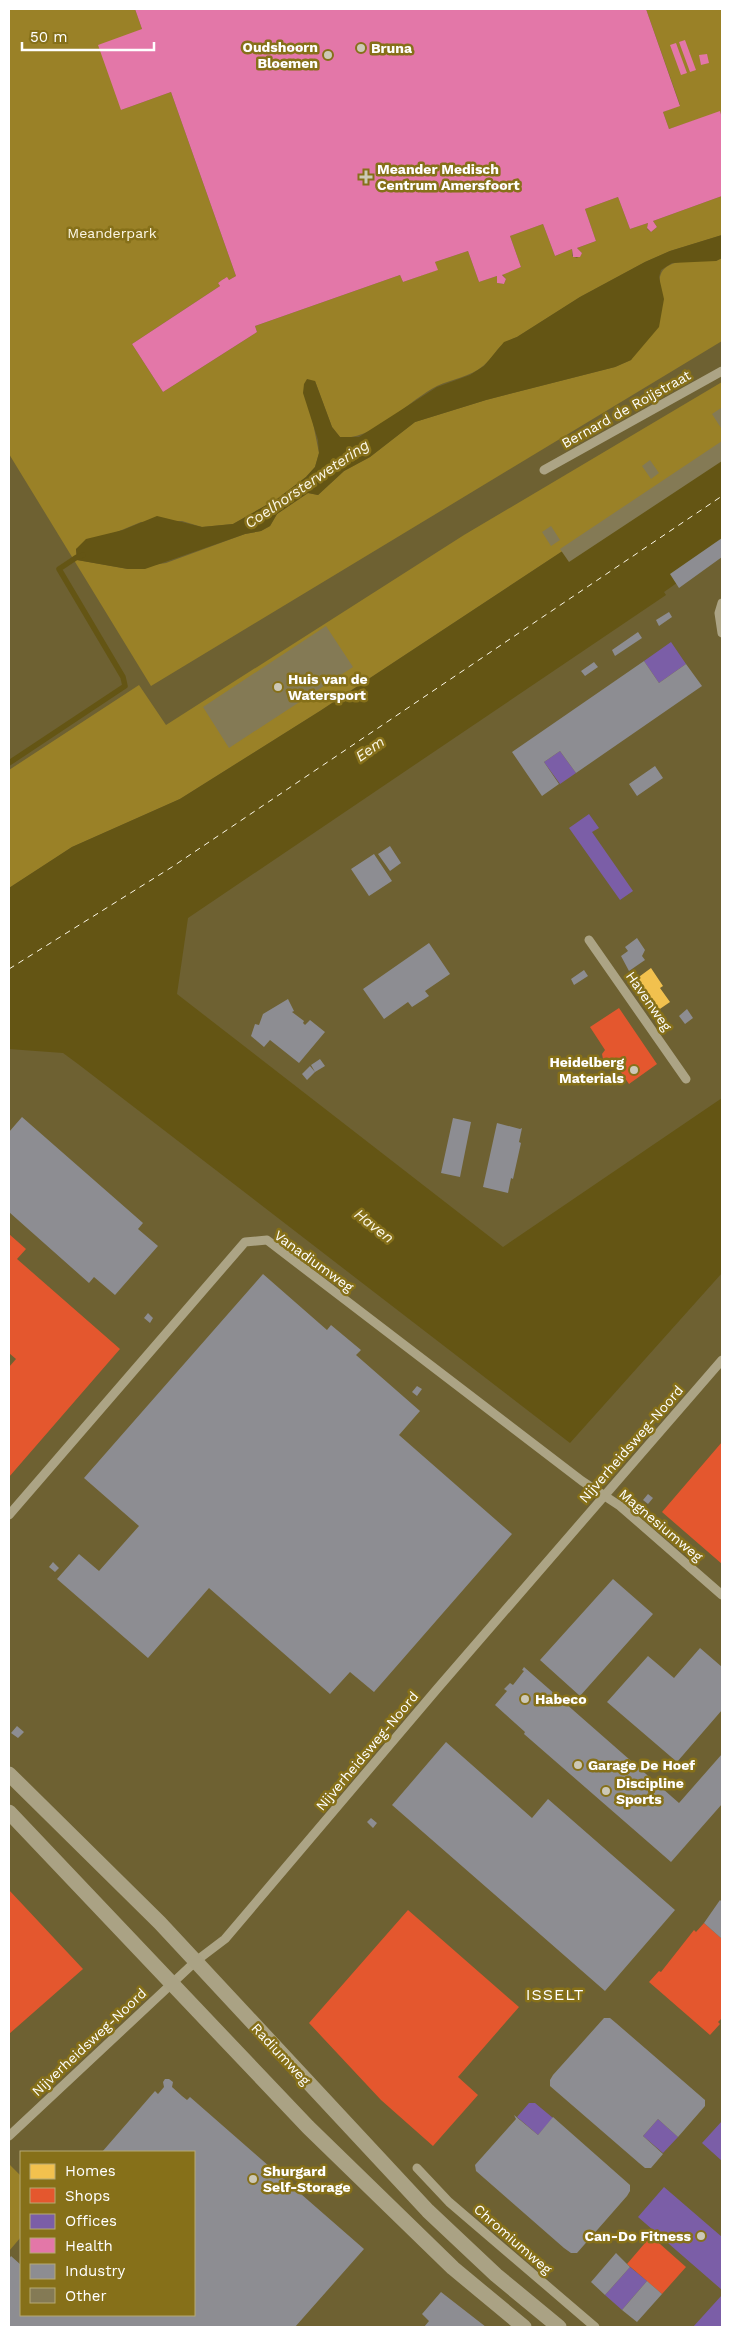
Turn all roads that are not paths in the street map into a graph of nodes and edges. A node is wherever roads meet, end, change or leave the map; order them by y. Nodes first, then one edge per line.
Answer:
1 (722, 371) edge
2 (544, 470) dead end
3 (722, 603) edge
4 (722, 633) edge
5 (589, 940) dead end
6 (686, 1078) dead end
7 (722, 1360) edge
8 (604, 1496) junction
9 (9, 1515) edge
10 (722, 1595) edge
11 (9, 1774) edge
12 (9, 1812) edge
13 (196, 1961) junction
14 (171, 1984) junction
15 (9, 2136) edge
16 (417, 2168) dead end
17 (524, 2327) edge
18 (559, 2327) edge
19 (595, 2327) edge

1 - 2 street, Bernard de Roijstraat
3 - 4 street
5 - 6 street, Havenweg
7 - 8 street, Nijverheidsweg-Noord
8 - 9 street, Vanadiumweg
8 - 10 street, Magnesiumweg
8 - 13 street, Nijverheidsweg-Noord
11 - 13 main road, Radiumweg
12 - 14 main road
13 - 14 street, Nijverheidsweg-Noord
13 - 18 main road, Radiumweg
14 - 15 street, Nijverheidsweg-Noord
14 - 17 main road
16 - 19 street, Chromiumweg

